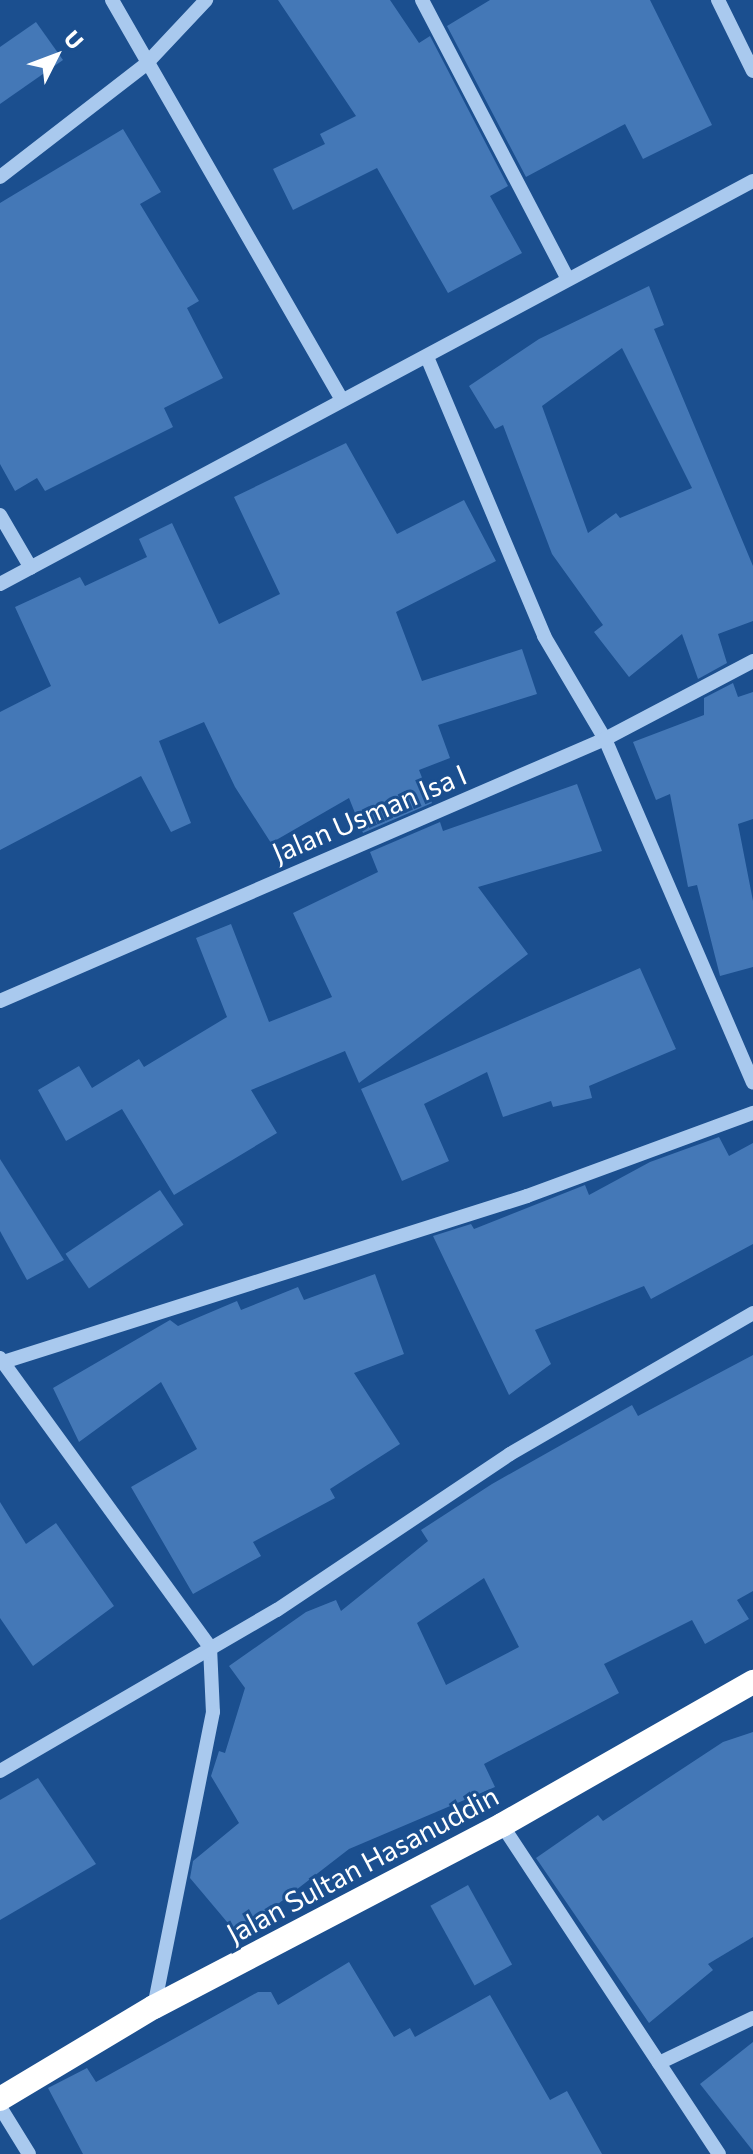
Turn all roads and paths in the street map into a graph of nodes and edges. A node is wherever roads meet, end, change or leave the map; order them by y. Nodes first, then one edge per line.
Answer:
1 (112, 0) edge
2 (206, 0) edge
3 (422, 0) edge
4 (718, 0) edge
5 (146, 64) junction
6 (753, 71) edge
7 (0, 177) edge
8 (753, 181) edge
9 (568, 279) junction
10 (427, 357) junction
11 (341, 399) junction
12 (0, 515) edge
13 (31, 568) junction
14 (0, 584) edge
15 (753, 661) edge
16 (605, 739) junction
17 (0, 1001) edge
18 (753, 1082) edge
19 (753, 1113) edge
20 (753, 1313) edge
21 (1, 1361) edge
22 (210, 1647) junction
23 (753, 1682) edge
24 (0, 1771) edge
25 (502, 1825) junction
26 (154, 2007) junction
27 (753, 2018) edge
28 (659, 2063) junction
29 (0, 2099) edge
30 (0, 2107) edge
31 (29, 2154) edge
32 (719, 2154) edge

1 - 5 street
2 - 5 street
3 - 9 street
4 - 6 street
5 - 7 street
5 - 11 street
8 - 9 street
9 - 10 street
10 - 11 street
10 - 16 street
11 - 13 street
12 - 13 street
13 - 14 street
15 - 16 street, Jalan Usman Isa I
16 - 17 street, Jalan Usman Isa I
16 - 18 street
19 - 21 street
20 - 22 street
21 - 22 street
22 - 24 street
22 - 26 street
23 - 25 highway, Jalan Sultan Hasanuddin
25 - 26 highway, Jalan Sultan Hasanuddin
25 - 28 street
26 - 29 highway, Jalan Sultan Hasanuddin
27 - 28 street
28 - 32 street
30 - 31 street

